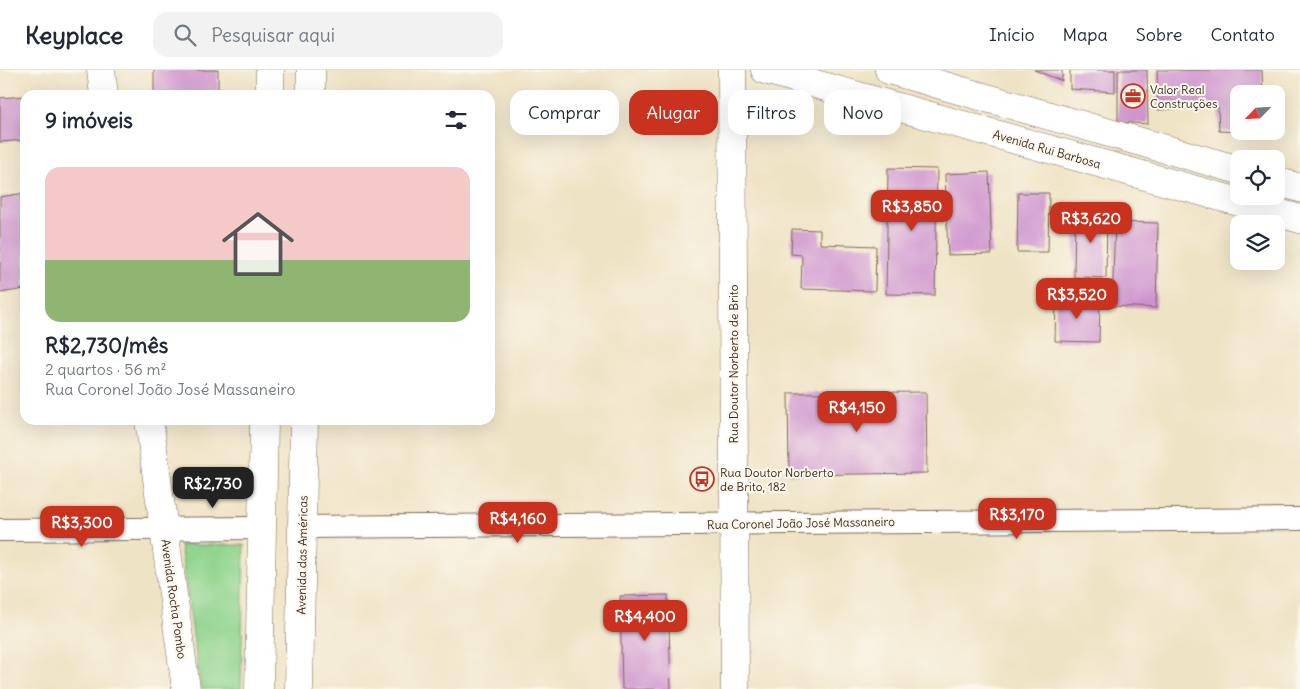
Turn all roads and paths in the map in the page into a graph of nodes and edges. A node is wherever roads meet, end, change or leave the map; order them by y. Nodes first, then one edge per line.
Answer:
1 (101, 70) edge
2 (270, 70) edge
3 (311, 70) edge
4 (732, 70) edge
5 (765, 70) edge
6 (889, 70) edge
7 (103, 90) edge
8 (270, 90) edge
9 (311, 90) edge
10 (1230, 167) edge
11 (1285, 184) edge
12 (1300, 188) edge
13 (1300, 219) edge
14 (150, 425) edge
15 (264, 425) edge
16 (304, 425) edge
17 (1300, 519) edge
18 (734, 524) junction
19 (302, 527) junction
20 (164, 528) junction
21 (262, 528) junction
22 (0, 530) edge
23 (186, 689) edge
24 (259, 689) edge
25 (299, 689) edge
26 (735, 689) edge

1 - 7 main road
2 - 8 main road
3 - 9 main road
4 - 18 main road, Rua Doutor Norberto de Brito
5 - 13 main road, Avenida Rui Barbosa
6 - 10 main road
11 - 12 main road
14 - 20 main road, Avenida Rocha Pombo
15 - 21 main road
16 - 19 main road, Avenida das Américas
17 - 18 street, Rua Coronel João José Massaneiro
18 - 19 street, Rua Coronel João José Massaneiro
18 - 26 main road, Rua Doutor Norberto de Brito
19 - 25 main road, Avenida das Américas
20 - 21 street
20 - 22 street
20 - 23 main road, Avenida Rocha Pombo
21 - 24 main road

